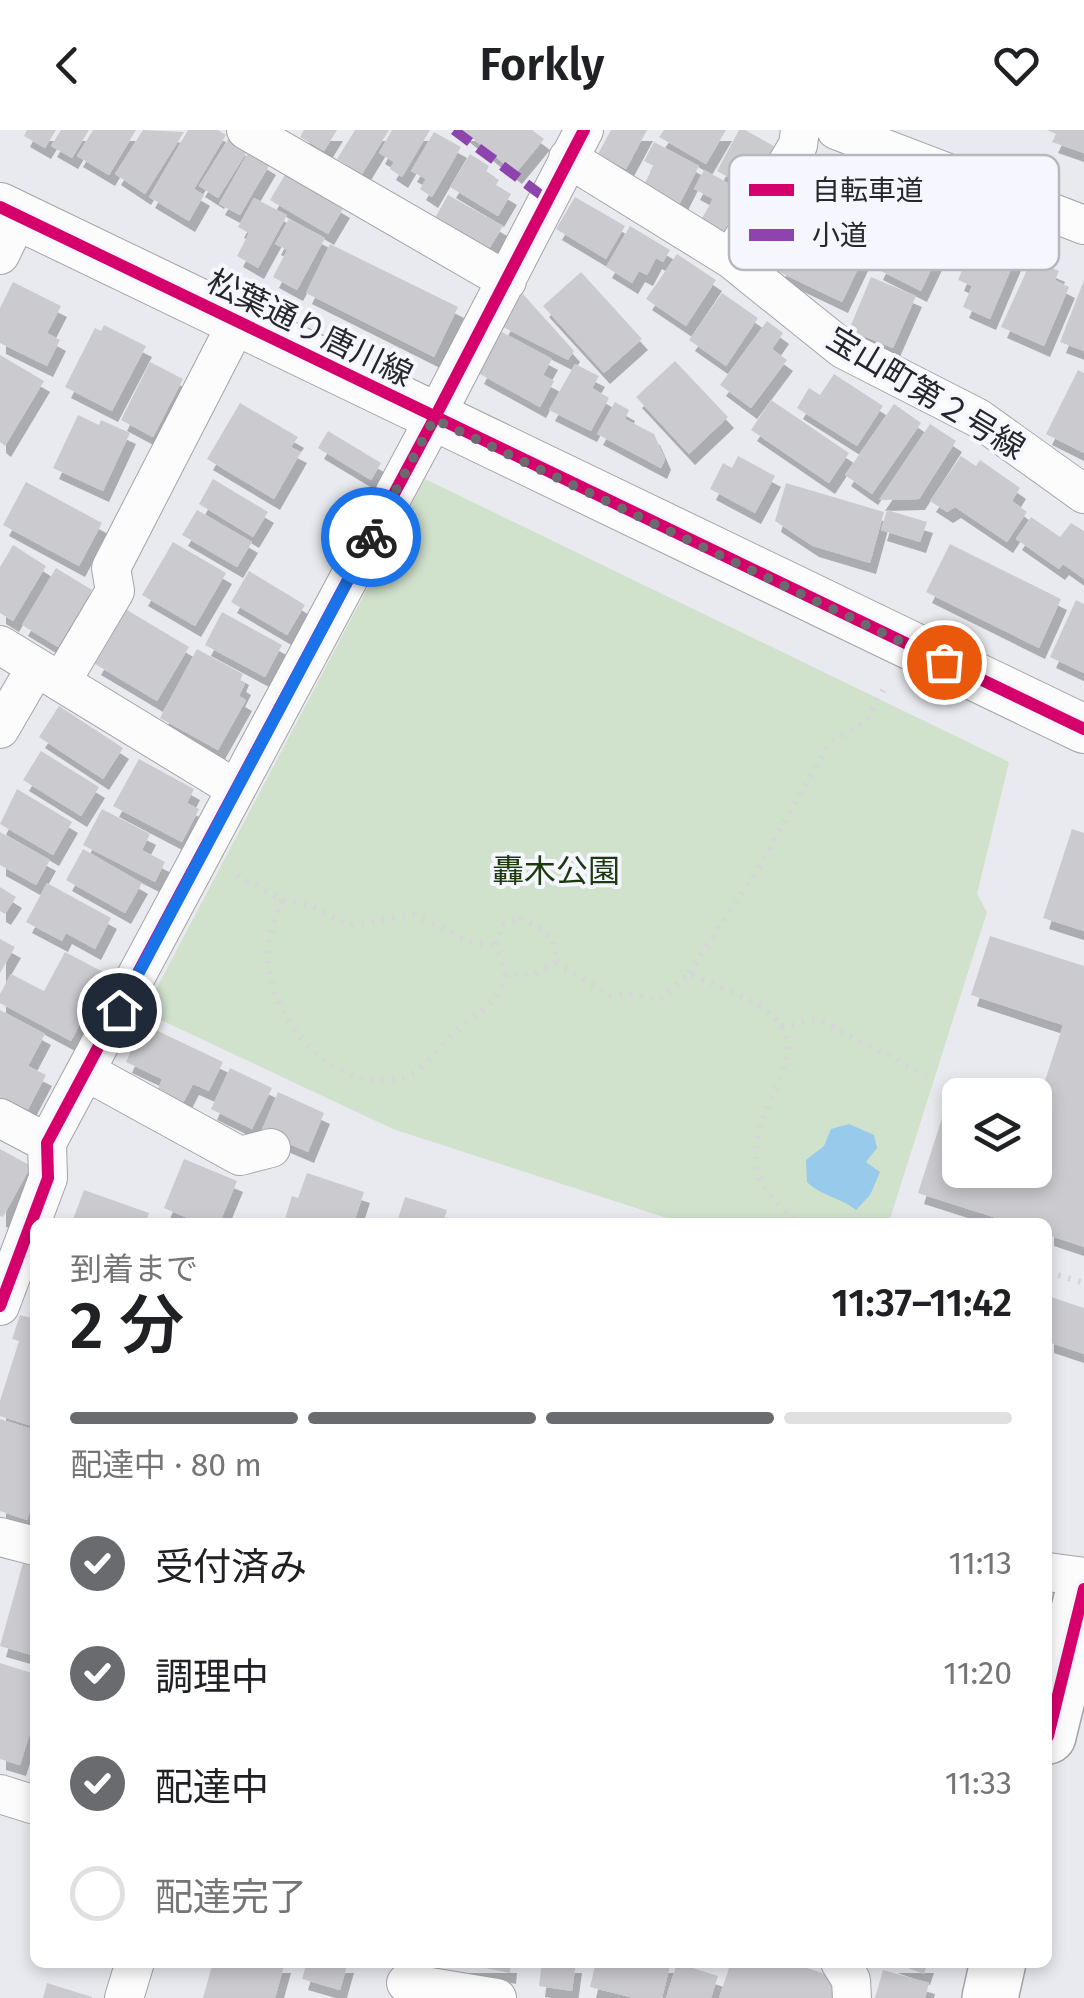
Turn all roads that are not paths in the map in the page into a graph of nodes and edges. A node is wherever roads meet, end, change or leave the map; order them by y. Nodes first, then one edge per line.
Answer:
1 (246, 130) edge
2 (800, 130) edge
3 (836, 130) edge
4 (578, 138) edge
5 (792, 155) edge
6 (901, 155) edge
7 (1059, 215) edge
8 (1084, 225) edge
9 (6, 226) edge
10 (729, 257) edge
11 (746, 270) edge
12 (507, 281) junction
13 (237, 322) junction
14 (434, 419) junction
15 (1084, 494) edge
16 (0, 645) edge
17 (49, 675) junction
18 (0, 728) edge
19 (1084, 729) edge
20 (236, 789) junction
21 (87, 1072) junction
22 (0, 1118) edge
23 (47, 1144) junction
24 (270, 1148) dead end
25 (38, 1218) edge
26 (24, 1273) edge
27 (0, 1306) edge
28 (0, 1537) edge
29 (30, 1545) edge
30 (1052, 1573) edge
31 (1084, 1577) edge
32 (1084, 1588) edge
33 (1057, 1651) edge
34 (1052, 1698) edge
35 (0, 1794) edge
36 (30, 1803) edge
37 (133, 1968) edge
38 (844, 1968) edge
39 (997, 1968) edge
40 (407, 1981) edge
41 (124, 1998) edge
42 (498, 1998) edge
43 (852, 1998) edge
44 (990, 1998) edge

1 - 12 street
2 - 5 street
3 - 6 street
4 - 10 street, 宝山町第２号線
4 - 12 street
7 - 8 street
9 - 13 street, 松葉通り唐川線
11 - 15 street, 宝山町第２号線
12 - 14 street
13 - 14 street, 松葉通り唐川線
13 - 17 street
14 - 19 street, 松葉通り唐川線
14 - 20 street
16 - 17 street
17 - 18 street
17 - 20 street
20 - 21 street
21 - 23 street
21 - 24 street
22 - 23 street
23 - 25 street
26 - 27 street
28 - 29 street
30 - 31 street
32 - 33 main road
33 - 34 main road
35 - 36 street
37 - 41 street
38 - 43 street
39 - 44 main road
40 - 42 street

